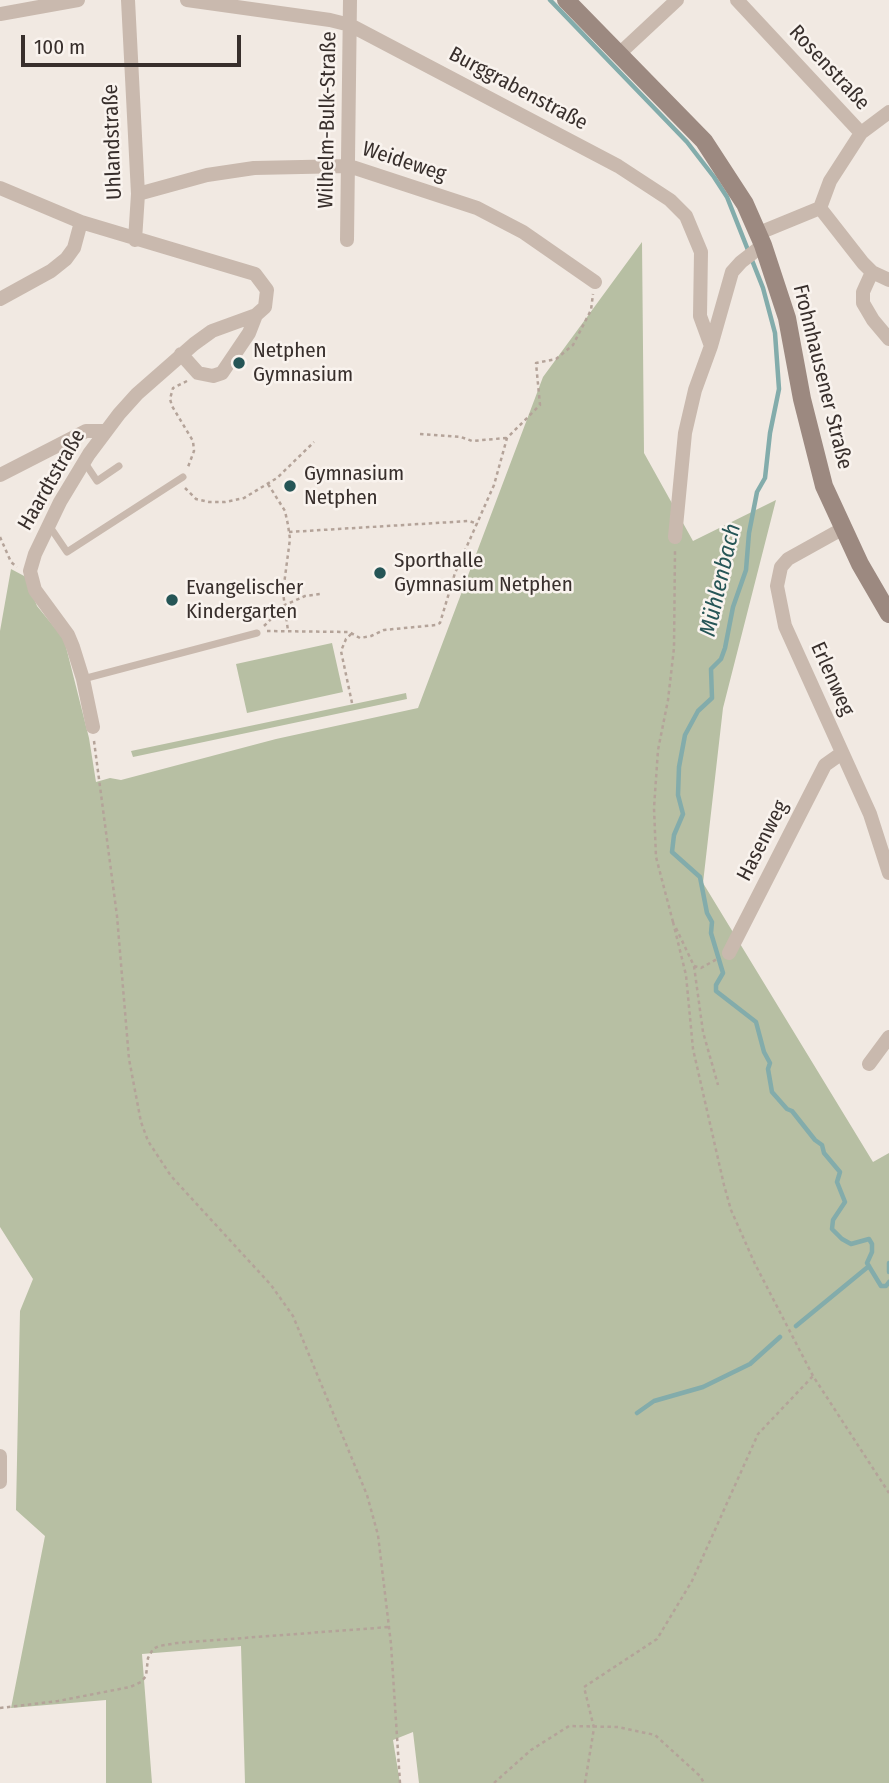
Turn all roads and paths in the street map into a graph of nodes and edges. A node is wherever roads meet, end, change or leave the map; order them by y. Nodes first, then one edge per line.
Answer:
1 (78, 0) edge
2 (128, 0) edge
3 (187, 0) edge
4 (350, 0) edge
5 (566, 0) edge
6 (677, 0) edge
7 (737, 0) edge
8 (0, 15) edge
9 (350, 25) junction
10 (619, 54) junction
11 (889, 112) edge
12 (861, 134) junction
13 (349, 166) junction
14 (0, 188) edge
15 (138, 194) junction
16 (820, 208) junction
17 (81, 222) junction
18 (761, 239) junction
19 (135, 240) junction
20 (347, 240) dead end
21 (872, 272) junction
22 (889, 280) edge
23 (595, 282) joint
24 (0, 299) edge
25 (257, 315) junction
26 (889, 339) edge
27 (711, 346) junction
28 (181, 354) junction
29 (198, 373) junction
30 (105, 431) junction
31 (420, 434) dead end
32 (507, 438) junction
33 (314, 442) dead end
34 (84, 463) junction
35 (120, 466) dead end
36 (0, 475) edge
37 (180, 479) junction
38 (268, 484) junction
39 (48, 524) junction
40 (479, 524) junction
41 (842, 529) junction
42 (289, 532) junction
43 (0, 537) edge
44 (675, 537) joint
45 (30, 571) junction
46 (320, 594) dead end
47 (285, 605) junction
48 (889, 614) edge
49 (288, 631) junction
50 (257, 633) junction
51 (352, 633) junction
52 (83, 679) junction
53 (352, 704) dead end
54 (93, 727) joint
55 (842, 753) junction
56 (889, 873) edge
57 (673, 922) junction
58 (729, 953) joint
59 (694, 966) junction
60 (889, 1037) edge
61 (869, 1064) dead end
62 (718, 1085) dead end
63 (813, 1376) junction
64 (0, 1456) edge
65 (0, 1482) edge
66 (889, 1493) edge
67 (389, 1627) junction
68 (0, 1709) edge
69 (594, 1728) junction
70 (401, 1783) edge
71 (494, 1783) edge
72 (585, 1783) edge
73 (704, 1783) edge

1 - 8 street
2 - 15 street, Uhlandstraße
3 - 9 street, Burggrabenstraße
4 - 9 street, Wilhelm-Bulk-Straße
5 - 10 main road, Frohnhausener Straße
6 - 10 street
7 - 12 street, Rosenstraße
9 - 13 street, Wilhelm-Bulk-Straße
9 - 27 street, Burggrabenstraße
10 - 18 main road, Frohnhausener Straße
11 - 12 street
12 - 16 street
13 - 15 street, Weideweg
13 - 20 street, Wilhelm-Bulk-Straße
13 - 23 street, Weideweg
14 - 17 street
15 - 19 street, Uhlandstraße
16 - 18 street
16 - 21 street
17 - 19 street
17 - 24 street
18 - 27 street
18 - 41 main road, Frohnhausener Straße
19 - 25 street
21 - 22 street
21 - 26 street
23 - 32 path
25 - 28 street, Haardtstraße
25 - 29 street
27 - 44 street
28 - 29 street
28 - 30 street, Haardtstraße
29 - 37 path
30 - 34 street, Haardtstraße
30 - 36 street
31 - 32 path
32 - 40 path
33 - 38 path
34 - 35 lane
34 - 39 street, Haardtstraße
37 - 38 path
37 - 39 lane
38 - 42 path
39 - 45 street, Haardtstraße
40 - 42 path
40 - 51 path
41 - 48 main road, Frohnhausener Straße
41 - 55 street, Erlenweg
42 - 47 path
43 - 45 path
44 - 57 path
45 - 52 street
46 - 47 path
47 - 49 path
47 - 50 path
49 - 50 path
49 - 51 path
50 - 52 lane
51 - 53 path
52 - 54 street
54 - 67 path
55 - 56 street, Erlenweg
55 - 58 street, Hasenweg
57 - 59 path
57 - 63 path
58 - 59 path
59 - 62 path
60 - 61 street
63 - 66 path
63 - 69 path
64 - 65 street
67 - 68 path
67 - 70 path
69 - 71 path
69 - 72 path
69 - 73 path

